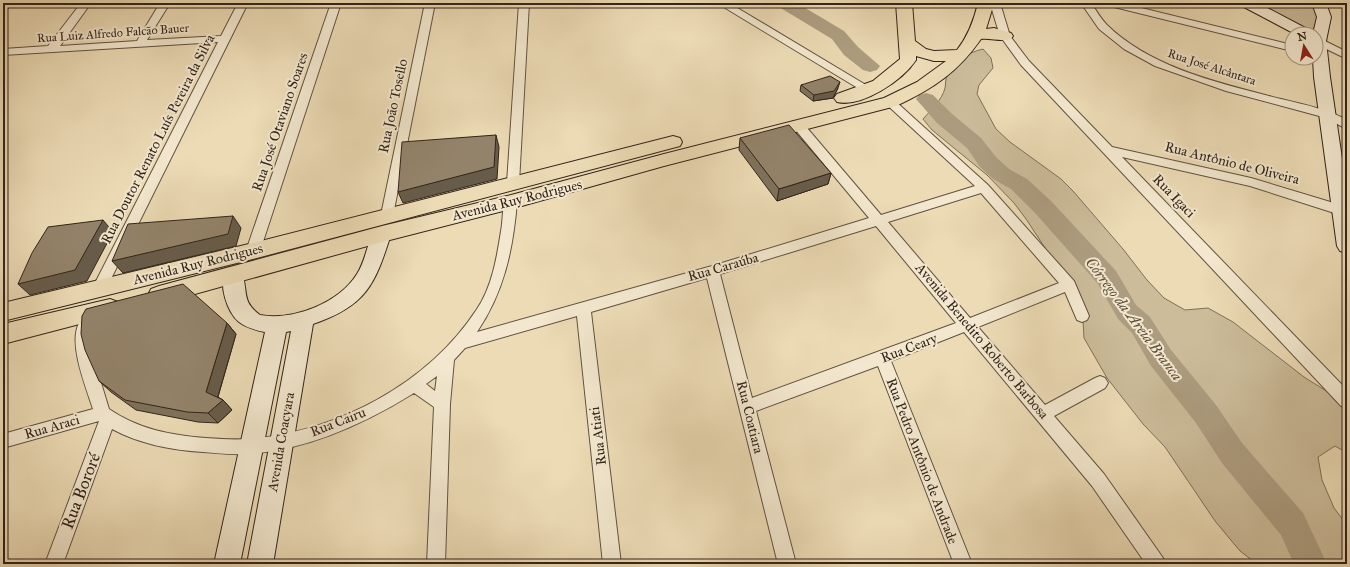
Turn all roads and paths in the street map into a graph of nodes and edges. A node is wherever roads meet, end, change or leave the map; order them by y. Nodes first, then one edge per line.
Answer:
1 (7, 3) edge
2 (86, 3) edge
3 (165, 3) edge
4 (243, 3) edge
5 (257, 3) edge
6 (336, 3) edge
7 (430, 3) edge
8 (524, 3) edge
9 (722, 3) edge
10 (904, 3) edge
11 (986, 3) edge
12 (995, 3) edge
13 (1086, 3) edge
14 (1109, 3) edge
15 (1247, 3) edge
16 (1319, 3) edge
17 (3, 8) edge
18 (1286, 26) edge
19 (1321, 26) edge
20 (977, 34) junction
21 (1005, 36) junction
22 (226, 39) junction
23 (140, 44) junction
24 (908, 44) junction
25 (1284, 46) edge
26 (1324, 47) edge
27 (51, 50) junction
28 (3, 52) edge
29 (963, 53) junction
30 (1347, 56) edge
31 (1320, 66) edge
32 (870, 91) junction
33 (890, 102) junction
34 (1327, 114) junction
35 (798, 125) junction
36 (1347, 125) edge
37 (1108, 150) junction
38 (984, 188) junction
39 (512, 192) junction
40 (1343, 210) edge
41 (880, 220) junction
42 (384, 224) junction
43 (1347, 246) edge
44 (253, 251) junction
45 (712, 271) junction
46 (233, 275) junction
47 (1068, 285) junction
48 (98, 289) junction
49 (583, 308) junction
50 (3, 312) edge
51 (85, 314) junction
52 (1082, 316) dead end
53 (303, 320) junction
54 (277, 325) junction
55 (969, 325) junction
56 (3, 334) edge
57 (462, 343) junction
58 (882, 358) junction
59 (446, 360) junction
60 (1100, 383) dead end
61 (414, 385) junction
62 (1347, 401) edge
63 (442, 404) junction
64 (748, 407) junction
65 (1044, 414) junction
66 (105, 416) junction
67 (3, 441) edge
68 (281, 442) junction
69 (251, 446) junction
70 (54, 564) edge
71 (227, 564) edge
72 (260, 564) edge
73 (436, 564) edge
74 (612, 564) edge
75 (787, 564) edge
76 (963, 564) edge
77 (1157, 564) edge

1 - 17 street
2 - 27 street
3 - 23 street
4 - 5 street
4 - 22 street, Rua Doutor Renato Luís Pereira da Silva
6 - 44 street, Rua José Otaviano Soares
7 - 42 street, Rua João Tosello
8 - 39 street, Rua Cairu
9 - 32 street
10 - 24 main road, Avenida Ruy Rodrigues
11 - 20 main road, Avenida Ruy Rodrigues
12 - 21 street, Rua Igaci
13 - 34 street, Rua José Alcântara
14 - 25 street
15 - 18 street
16 - 19 street
20 - 21 main road
20 - 29 main road, Avenida Ruy Rodrigues
21 - 37 street, Rua Igaci
22 - 23 street, Rua Luiz Alfredo Falcão Bauer
22 - 48 street, Rua Doutor Renato Luís Pereira da Silva
23 - 27 street, Rua Luiz Alfredo Falcão Bauer
24 - 29 main road
24 - 32 main road, Avenida Ruy Rodrigues
26 - 30 street
27 - 28 street, Rua Luiz Alfredo Falcão Bauer
29 - 33 main road, Avenida Ruy Rodrigues
31 - 34 street
32 - 33 main road
32 - 39 main road, Avenida Ruy Rodrigues
33 - 35 main road, Avenida Ruy Rodrigues
33 - 38 street
34 - 36 street, Rua José Alcântara
34 - 40 street
35 - 39 main road, Avenida Ruy Rodrigues
35 - 41 street, Avenida Benedito Roberto Barbosa
37 - 40 street, Rua Antônio de Oliveira
37 - 62 street, Rua Igaci
38 - 41 street, Rua Caraúba
38 - 47 street
39 - 42 main road, Avenida Ruy Rodrigues
39 - 57 street, Rua Cairu
40 - 43 street
41 - 45 street, Rua Caraúba
41 - 55 street, Avenida Benedito Roberto Barbosa
42 - 44 main road, Avenida Ruy Rodrigues
42 - 46 main road, Avenida Ruy Rodrigues
42 - 53 street
44 - 48 main road, Avenida Ruy Rodrigues
45 - 49 street, Rua Caraúba
45 - 64 street, Rua Coatiara
46 - 51 main road, Avenida Ruy Rodrigues
46 - 54 street
47 - 52 street
47 - 55 street, Rua Ceary
48 - 50 main road, Avenida Ruy Rodrigues
48 - 51 main road
49 - 57 street, Rua Caraúba
49 - 74 street, Rua Atiati
51 - 56 main road, Avenida Ruy Rodrigues
51 - 66 street
53 - 54 street
53 - 68 street, Avenida Coacyara
54 - 69 street, Avenida Coacyara
55 - 58 street, Rua Ceary
55 - 65 street, Avenida Benedito Roberto Barbosa
57 - 59 street, Rua Cairu
58 - 64 street, Rua Ceary
58 - 76 street, Rua Pedro Antônio de Andrade
59 - 61 street, Rua Cairu
59 - 63 street
60 - 65 street
61 - 63 street
61 - 68 street, Rua Cairu
63 - 73 street
64 - 75 street, Rua Coatiara
65 - 77 street, Avenida Benedito Roberto Barbosa
66 - 67 street, Rua Araci
66 - 69 street, Rua Cairu
66 - 70 street, Rua Bororé
68 - 69 street, Rua Cairu
68 - 72 street, Avenida Coacyara
69 - 71 street, Avenida Coacyara

